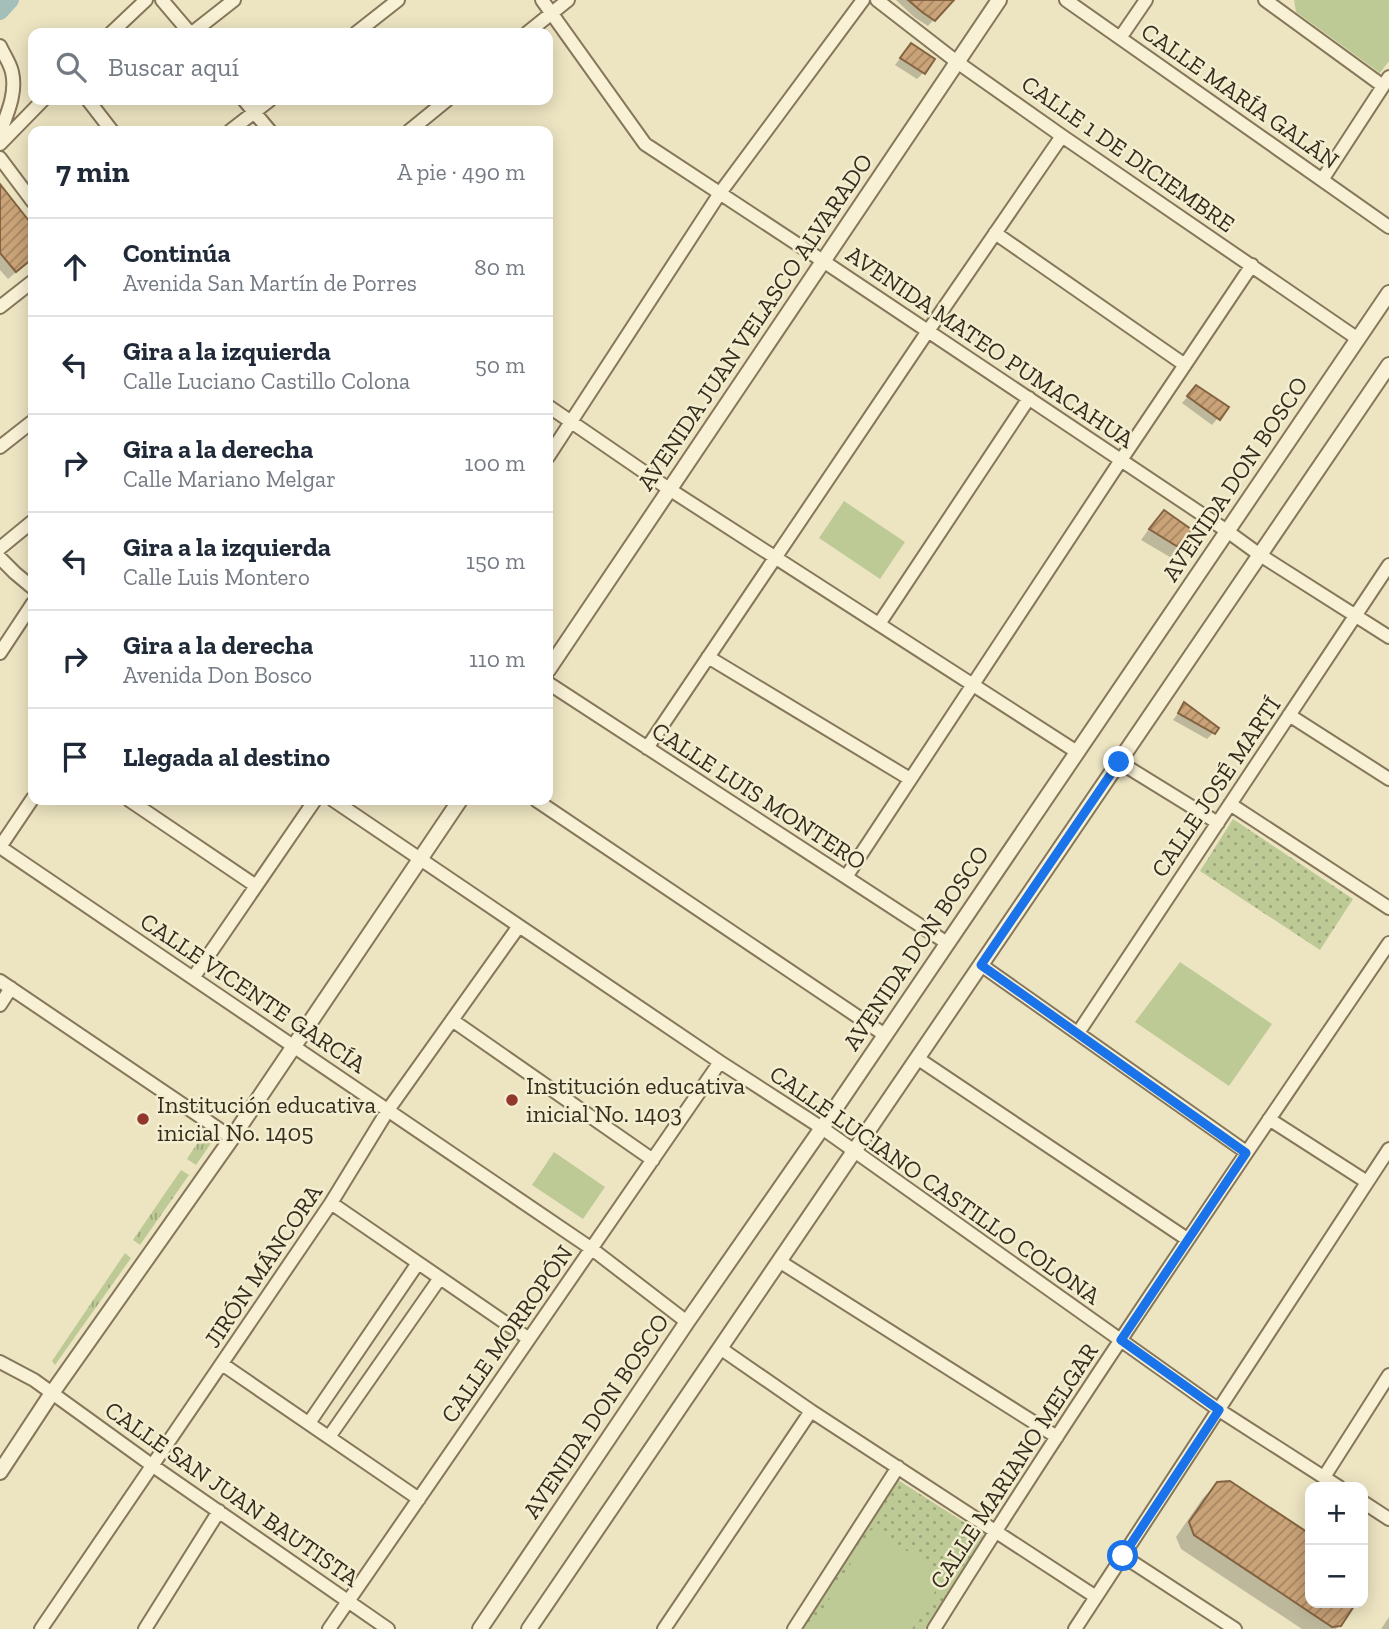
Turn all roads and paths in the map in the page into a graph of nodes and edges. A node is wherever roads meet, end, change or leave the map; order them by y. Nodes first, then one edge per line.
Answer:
1 (146, 0) edge
2 (162, 0) edge
3 (234, 0) edge
4 (542, 0) edge
5 (568, 0) edge
6 (863, 0) edge
7 (877, 0) edge
8 (999, 0) edge
9 (1066, 0) edge
10 (1146, 0) edge
11 (1265, 0) edge
12 (395, 1) edge
13 (552, 12) junction
14 (116, 28) edge
15 (187, 28) edge
16 (198, 28) edge
17 (362, 28) edge
18 (533, 28) edge
19 (1120, 38) junction
20 (0, 47) edge
21 (957, 62) junction
22 (1386, 81) edge
23 (38, 105) edge
24 (92, 105) edge
25 (248, 105) edge
26 (263, 105) edge
27 (441, 105) edge
28 (254, 112) junction
29 (108, 126) edge
30 (236, 126) edge
31 (266, 126) edge
32 (415, 126) edge
33 (0, 133) edge
34 (1062, 136) junction
35 (0, 144) edge
36 (0, 158) edge
37 (1322, 180) junction
38 (720, 193) junction
39 (28, 195) edge
40 (1389, 227) edge
41 (995, 233) junction
42 (823, 261) junction
43 (1252, 265) junction
44 (28, 285) edge
45 (1389, 293) edge
46 (0, 307) edge
47 (928, 331) junction
48 (1358, 338) junction
49 (1185, 365) junction
50 (1389, 365) edge
51 (1029, 398) junction
52 (553, 409) edge
53 (572, 422) junction
54 (28, 425) edge
55 (0, 447) edge
56 (553, 450) edge
57 (1121, 460) junction
58 (670, 489) junction
59 (28, 525) edge
60 (1227, 531) junction
61 (0, 548) edge
62 (1260, 555) junction
63 (775, 557) junction
64 (0, 558) edge
65 (1389, 565) edge
66 (28, 584) edge
67 (28, 611) edge
68 (1356, 615) junction
69 (879, 624) junction
70 (1389, 637) edge
71 (0, 653) edge
72 (708, 657) junction
73 (553, 663) edge
74 (973, 684) junction
75 (553, 686) edge
76 (1289, 715) junction
77 (647, 748) junction
78 (1077, 752) junction
79 (1119, 762) junction
80 (910, 779) junction
81 (1389, 779) edge
82 (1230, 804) junction
83 (28, 805) edge
84 (136, 805) edge
85 (312, 805) edge
86 (340, 805) edge
87 (457, 805) edge
88 (543, 805) edge
89 (1218, 823) junction
90 (0, 847) edge
91 (421, 859) junction
92 (846, 877) junction
93 (256, 886) junction
94 (1389, 908) edge
95 (519, 926) junction
96 (947, 943) junction
97 (1389, 943) edge
98 (981, 965) junction
99 (193, 978) junction
100 (5, 985) edge
101 (0, 1005) edge
102 (452, 1020) junction
103 (1078, 1033) junction
104 (885, 1035) junction
105 (294, 1047) junction
106 (917, 1058) junction
107 (720, 1062) junction
108 (388, 1111) junction
109 (1269, 1119) junction
110 (822, 1128) junction
111 (232, 1138) junction
112 (1389, 1149) edge
113 (854, 1152) junction
114 (1246, 1153) junction
115 (653, 1160) junction
116 (1367, 1182) junction
117 (331, 1203) junction
118 (1187, 1239) junction
119 (592, 1249) junction
120 (779, 1261) junction
121 (418, 1263) junction
122 (440, 1278) junction
123 (687, 1322) junction
124 (529, 1339) junction
125 (1121, 1340) junction
126 (720, 1348) junction
127 (0, 1362) edge
128 (222, 1364) junction
129 (1389, 1375) edge
130 (52, 1393) junction
131 (1219, 1410) junction
132 (811, 1411) junction
133 (309, 1423) junction
134 (329, 1437) junction
135 (1057, 1437) junction
136 (153, 1466) junction
137 (898, 1467) junction
138 (0, 1472) edge
139 (1324, 1477) junction
140 (1332, 1482) edge
141 (419, 1499) junction
142 (1368, 1505) edge
143 (219, 1511) junction
144 (1389, 1519) edge
145 (995, 1530) junction
146 (1123, 1556) junction
147 (1096, 1597) junction
148 (348, 1601) junction
149 (41, 1629) edge
150 (145, 1629) edge
151 (329, 1629) edge
152 (388, 1629) edge
153 (480, 1629) edge
154 (528, 1629) edge
155 (664, 1629) edge
156 (794, 1629) edge
157 (934, 1629) edge
158 (1075, 1629) edge
159 (1235, 1629) edge

1 - 14 street
2 - 15 street
3 - 16 street
4 - 13 street, AVENIDA MATEO PUMACAHUA
5 - 13 street
6 - 38 street
7 - 21 street, CALLE 1 DE DICIEMBRE
8 - 21 street, AVENIDA JUAN VELASCO ALVARADO
9 - 19 street, CALLE MARÍA GALÁN
10 - 19 street
11 - 22 street
12 - 17 street
13 - 18 street
13 - 38 street, AVENIDA MATEO PUMACAHUA
19 - 37 street, CALLE MARÍA GALÁN
20 - 33 street
21 - 34 street, CALLE 1 DE DICIEMBRE
21 - 42 street, AVENIDA JUAN VELASCO ALVARADO
22 - 37 street
23 - 35 street
24 - 29 street
25 - 28 street
26 - 28 street
27 - 32 street
28 - 30 street
28 - 31 street
34 - 41 street
34 - 43 street, CALLE 1 DE DICIEMBRE
36 - 39 street
37 - 40 street, CALLE MARÍA GALÁN
38 - 42 street, AVENIDA MATEO PUMACAHUA
38 - 53 street
41 - 47 street
41 - 49 street
42 - 47 street, AVENIDA MATEO PUMACAHUA
42 - 58 street, AVENIDA JUAN VELASCO ALVARADO
43 - 48 street, CALLE 1 DE DICIEMBRE
43 - 49 street
44 - 46 street
45 - 48 street, AVENIDA DON BOSCO
47 - 51 street, AVENIDA MATEO PUMACAHUA
47 - 63 street
48 - 60 street, AVENIDA DON BOSCO
49 - 57 street
50 - 62 street
51 - 57 street, AVENIDA MATEO PUMACAHUA
51 - 69 street
52 - 53 street
53 - 56 street
53 - 58 street
54 - 55 street
57 - 60 street, AVENIDA MATEO PUMACAHUA
57 - 74 street
58 - 63 street
58 - 73 street, AVENIDA JUAN VELASCO ALVARADO
59 - 61 street
60 - 62 street, AVENIDA MATEO PUMACAHUA
60 - 78 street, AVENIDA DON BOSCO
62 - 68 street, AVENIDA MATEO PUMACAHUA
62 - 79 street
63 - 69 street
63 - 72 street
64 - 66 street
65 - 68 street, CALLE JOSÉ MARTÍ
67 - 71 street
68 - 70 street, AVENIDA MATEO PUMACAHUA
68 - 76 street, CALLE JOSÉ MARTÍ
69 - 74 street
72 - 77 street
72 - 80 street
74 - 78 street
74 - 80 street
75 - 77 street, CALLE LUIS MONTERO
76 - 81 street
76 - 82 street, CALLE JOSÉ MARTÍ
77 - 92 street, CALLE LUIS MONTERO
78 - 96 street, AVENIDA DON BOSCO
79 - 89 street
79 - 98 street
80 - 92 street
82 - 89 street, CALLE JOSÉ MARTÍ
82 - 94 street
83 - 90 street
84 - 93 street
85 - 93 street
86 - 91 street, CALLE LUCIANO CASTILLO COLONA
87 - 91 street
88 - 104 street
89 - 103 street, CALLE JOSÉ MARTÍ
90 - 99 street, CALLE VICENTE GARCÍA
91 - 95 street, CALLE LUCIANO CASTILLO COLONA
91 - 105 street
92 - 96 street, CALLE LUIS MONTERO
93 - 99 street
95 - 102 street, JIRÓN MÁNCORA
95 - 107 street, CALLE LUCIANO CASTILLO COLONA
96 - 104 street, AVENIDA DON BOSCO
97 - 109 street, CALLE MARIANO MELGAR
98 - 103 street
98 - 106 street
99 - 105 street, CALLE VICENTE GARCÍA
100 - 101 street
100 - 111 street
102 - 108 street, JIRÓN MÁNCORA
102 - 115 street
103 - 114 street
104 - 110 street, AVENIDA DON BOSCO
105 - 108 street, CALLE VICENTE GARCÍA
105 - 111 street
106 - 113 street
106 - 118 street
107 - 110 street, CALLE LUCIANO CASTILLO COLONA
107 - 115 street, CALLE MORROPÓN
108 - 117 street, JIRÓN MÁNCORA
108 - 119 street, CALLE VICENTE GARCÍA
109 - 114 street, CALLE MARIANO MELGAR
109 - 116 street
110 - 113 street, CALLE LUCIANO CASTILLO COLONA
110 - 123 street, AVENIDA DON BOSCO
111 - 130 street
112 - 116 street
113 - 120 street
113 - 125 street, CALLE LUCIANO CASTILLO COLONA
114 - 118 street, CALLE MARIANO MELGAR
115 - 119 street, CALLE MORROPÓN
116 - 131 street
117 - 121 street
117 - 128 street, JIRÓN MÁNCORA
118 - 125 street, CALLE MARIANO MELGAR
119 - 123 street, CALLE VICENTE GARCÍA
119 - 124 street, CALLE MORROPÓN
120 - 126 street
120 - 135 street
121 - 122 street
121 - 133 street
122 - 124 street
122 - 134 street
123 - 153 street, AVENIDA DON BOSCO
124 - 141 street, CALLE MORROPÓN
125 - 131 street, CALLE LUCIANO CASTILLO COLONA
125 - 135 street, CALLE MARIANO MELGAR
126 - 132 street
126 - 154 street
127 - 130 street, CALLE SAN JUAN BAUTISTA
128 - 133 street
128 - 136 street, JIRÓN MÁNCORA
129 - 139 street
130 - 136 street, CALLE SAN JUAN BAUTISTA
130 - 138 street
131 - 139 street, CALLE LUCIANO CASTILLO COLONA
131 - 146 street
132 - 137 street
132 - 155 street
133 - 134 street
134 - 141 street
135 - 145 street, CALLE MARIANO MELGAR
136 - 143 street, CALLE SAN JUAN BAUTISTA
136 - 149 street, JIRÓN MÁNCORA
137 - 145 street
137 - 156 street
139 - 140 street, CALLE LUCIANO CASTILLO COLONA
141 - 148 street, CALLE MORROPÓN
142 - 144 street
143 - 148 street, CALLE SAN JUAN BAUTISTA
143 - 150 street
145 - 147 street
145 - 157 street, CALLE MARIANO MELGAR
146 - 147 street
146 - 159 street
147 - 158 street
148 - 151 street, CALLE MORROPÓN
148 - 152 street, CALLE SAN JUAN BAUTISTA

